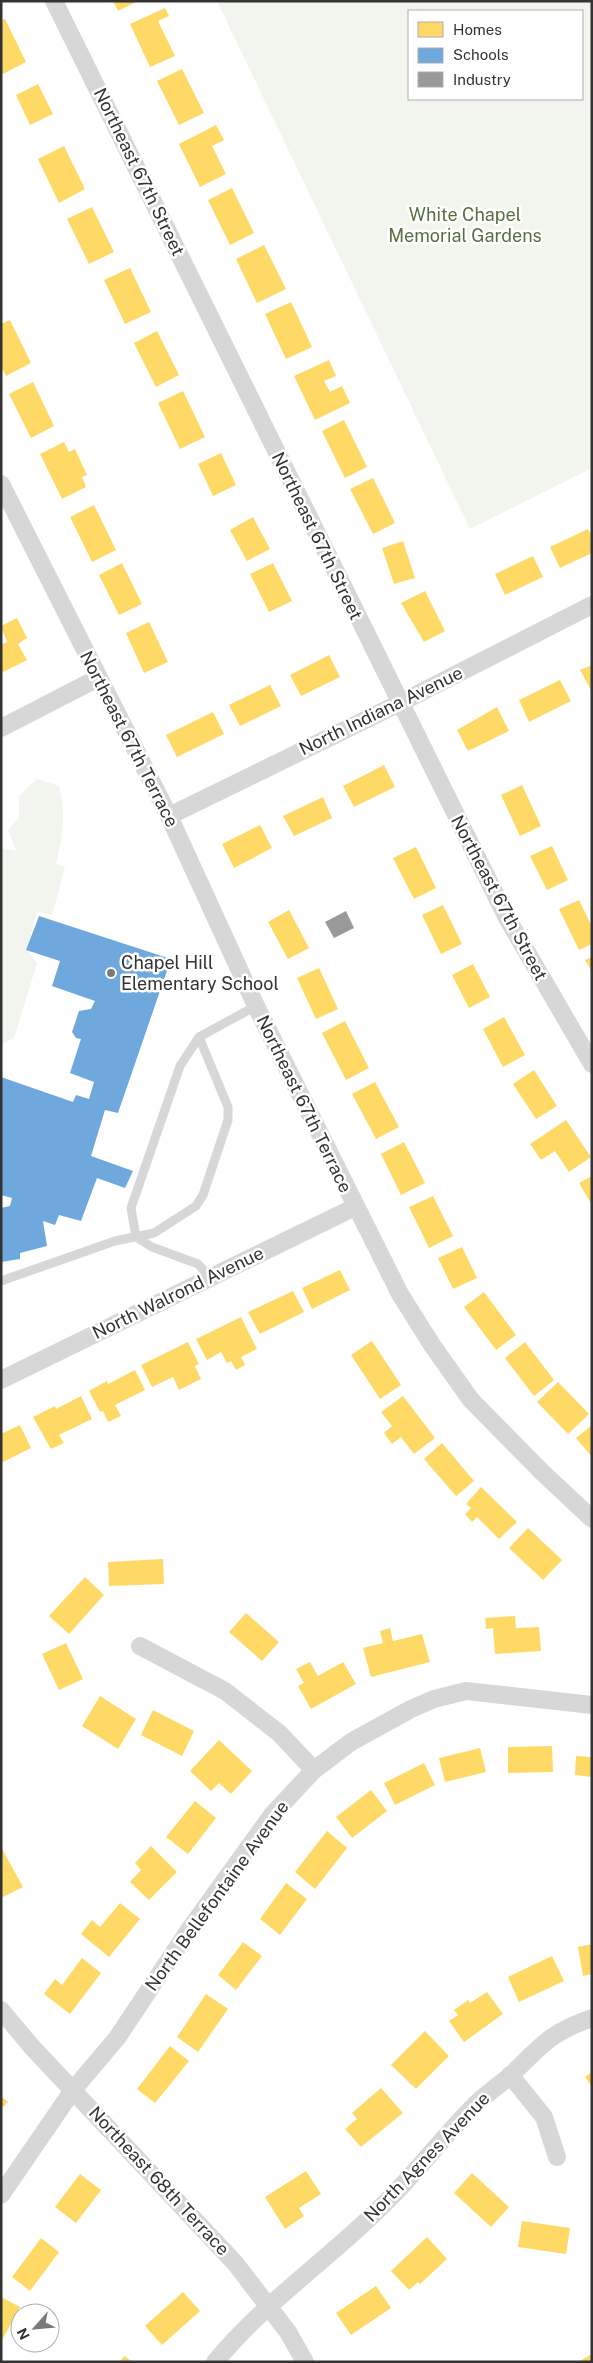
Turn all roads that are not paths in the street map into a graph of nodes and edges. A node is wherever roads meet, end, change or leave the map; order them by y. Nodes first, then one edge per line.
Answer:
1 (54, 1) edge
2 (1, 484) edge
3 (592, 605) edge
4 (98, 678) junction
5 (400, 703) junction
6 (1, 728) edge
7 (169, 816) junction
8 (256, 1006) junction
9 (200, 1037) junction
10 (592, 1064) edge
11 (355, 1207) junction
12 (136, 1237) junction
13 (210, 1277) junction
14 (1, 1281) edge
15 (1, 1380) edge
16 (592, 1519) edge
17 (140, 1646) dead end
18 (592, 1705) edge
19 (314, 1770) junction
20 (1, 2010) edge
21 (592, 2018) edge
22 (510, 2076) junction
23 (73, 2090) junction
24 (557, 2157) dead end
25 (1, 2195) edge
26 (269, 2306) junction
27 (215, 2362) edge
28 (305, 2362) edge

1 - 5 street, Northeast 67th Street
2 - 4 street, Northeast 67th Terrace
3 - 5 street, North Indiana Avenue
4 - 6 street
4 - 7 street, Northeast 67th Terrace
5 - 7 street, North Indiana Avenue
5 - 10 street, Northeast 67th Street
7 - 8 street, Northeast 67th Terrace
8 - 9 lane
8 - 11 street, Northeast 67th Terrace
9 - 12 lane
9 - 12 lane
11 - 13 street, North Walrond Avenue
11 - 16 street, Northeast 67th Terrace
12 - 13 lane
12 - 14 lane
13 - 15 street, North Walrond Avenue
17 - 19 street
18 - 19 street, North Bellefontaine Avenue
19 - 23 street, North Bellefontaine Avenue
20 - 23 street, Northeast 68th Terrace
21 - 22 street, North Agnes Avenue
22 - 24 street
22 - 26 street, North Agnes Avenue
23 - 25 street, North Bellefontaine Avenue
23 - 26 street, Northeast 68th Terrace
26 - 27 street, North Agnes Avenue
26 - 28 street, Northeast 68th Terrace

